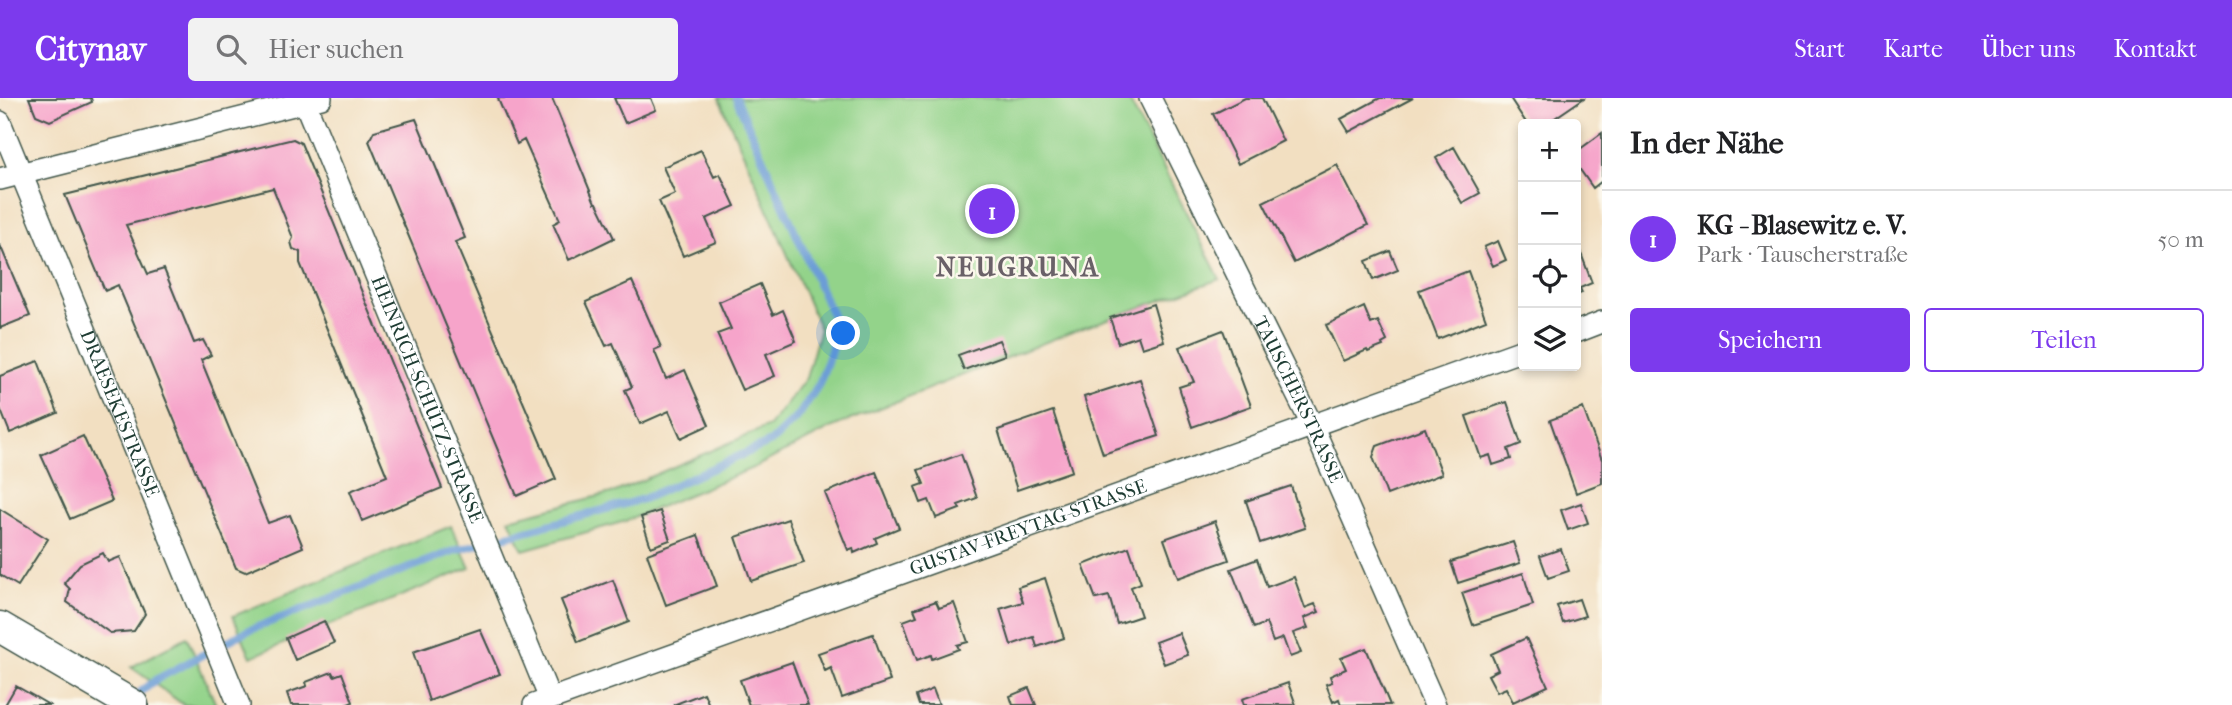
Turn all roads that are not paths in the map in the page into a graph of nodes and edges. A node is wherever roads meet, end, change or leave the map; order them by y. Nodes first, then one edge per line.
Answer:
1 (1150, 98) edge
2 (309, 99) edge
3 (0, 122) edge
4 (22, 173) junction
5 (0, 179) edge
6 (1602, 322) edge
7 (1581, 330) edge
8 (1518, 352) edge
9 (1312, 425) junction
10 (0, 627) edge
11 (542, 702) edge
12 (133, 705) edge
13 (239, 705) edge
14 (1435, 705) edge

1 - 9 street, TAUSCHERSTRASSE
2 - 4 street
2 - 11 street, HEINRICH-SCHÜTZ-STRASSE
3 - 4 street, DRAESEKESTRASSE
4 - 5 street
4 - 13 street, DRAESEKESTRASSE
6 - 7 street
8 - 9 street, GUSTAV-FREYTAG-STRASSE
9 - 11 street, GUSTAV-FREYTAG-STRASSE
9 - 14 street, TAUSCHERSTRASSE
10 - 12 main road

